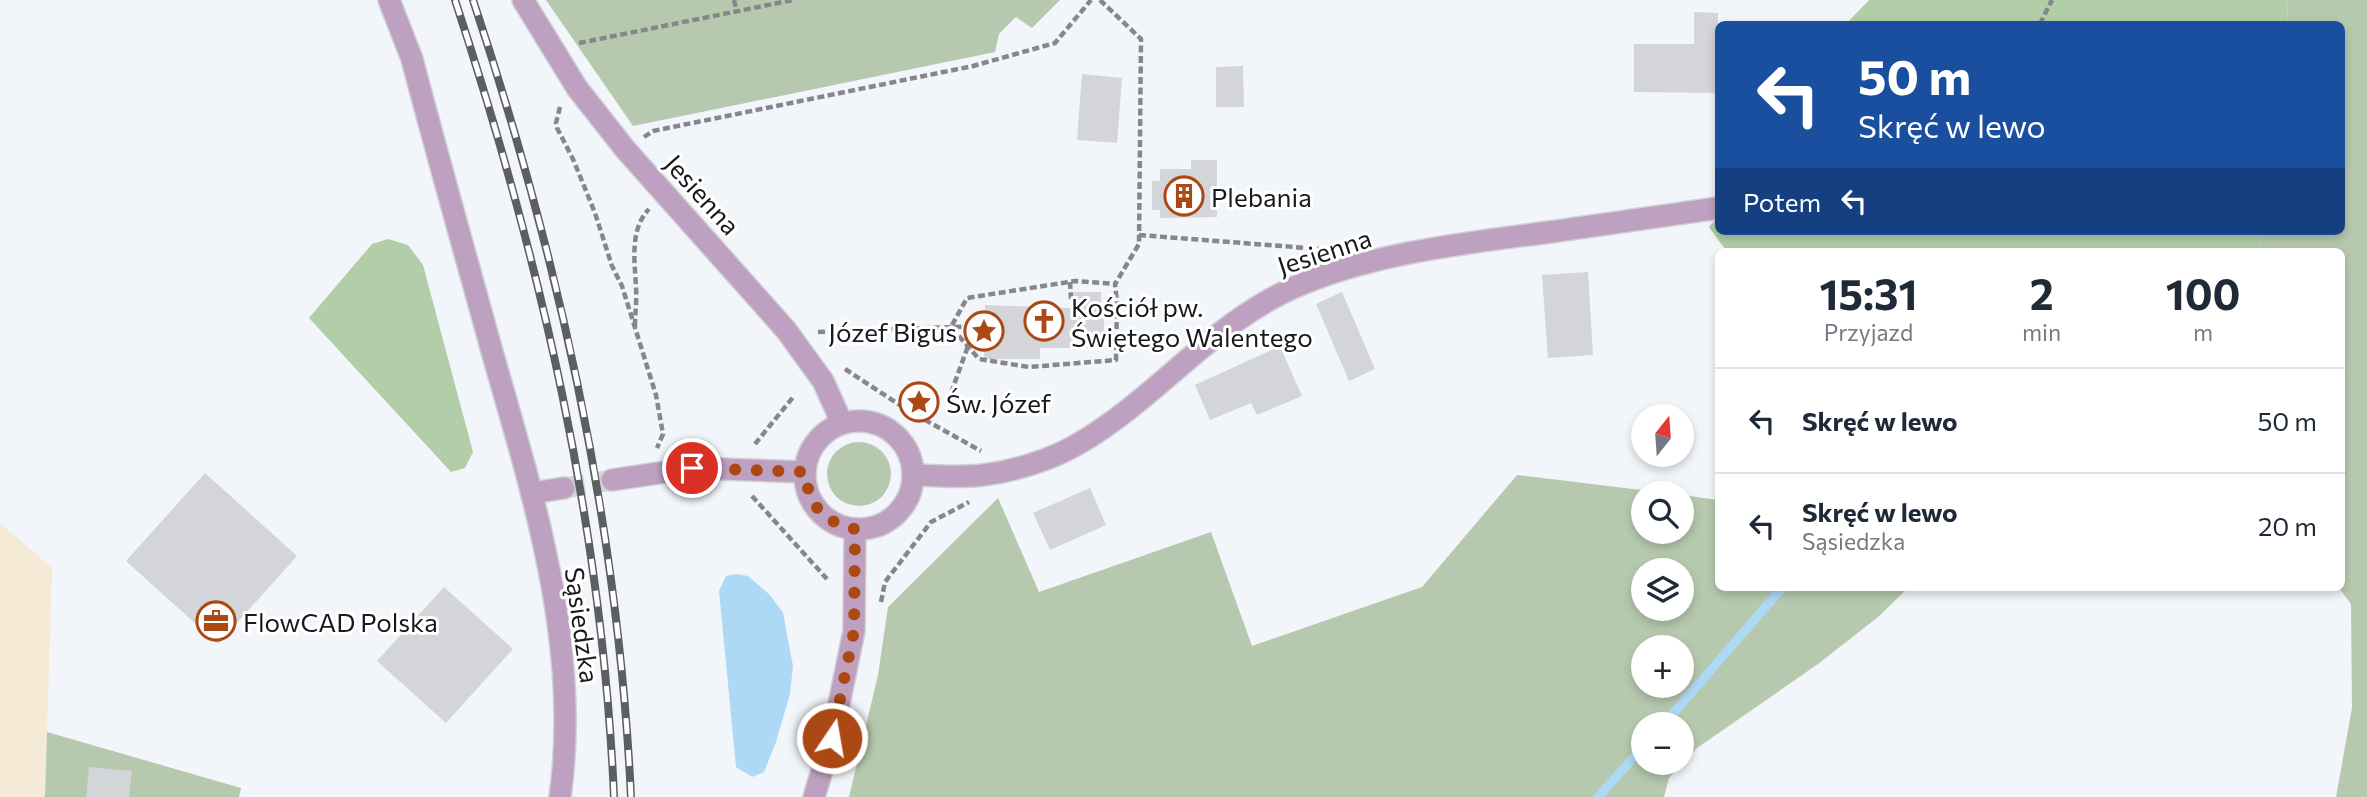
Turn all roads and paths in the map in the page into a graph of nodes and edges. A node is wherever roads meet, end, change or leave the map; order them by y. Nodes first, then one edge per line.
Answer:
1 (389, 0) edge
2 (523, 0) edge
3 (734, 0) edge
4 (793, 0) edge
5 (1091, 0) edge
6 (1100, 0) edge
7 (2052, 0) edge
8 (737, 12) junction
9 (2041, 21) edge
10 (555, 53) junction
11 (577, 88) junction
12 (625, 149) junction
13 (665, 194) junction
14 (1715, 208) edge
15 (1139, 235) junction
16 (1326, 276) junction
17 (1070, 282) junction
18 (1115, 284) junction
19 (1071, 299) dead end
20 (985, 326) dead end
21 (951, 327) junction
22 (635, 330) junction
23 (817, 332) dead end
24 (968, 346) junction
25 (845, 370) dead end
26 (951, 393) dead end
27 (794, 396) dead end
28 (842, 423) junction
29 (757, 444) dead end
30 (655, 451) dead end
31 (988, 454) dead end
32 (805, 472) junction
33 (914, 475) junction
34 (612, 480) tunnel mouth
35 (564, 488) tunnel mouth
36 (532, 493) junction
37 (752, 496) dead end
38 (975, 499) dead end
39 (855, 529) junction
40 (827, 579) dead end
41 (885, 582) dead end
42 (560, 797) edge
43 (814, 797) edge

1 - 36 street
2 - 10 street, Jesienna
3 - 8 path
4 - 8 path
5 - 12 path
6 - 15 path
7 - 9 path
8 - 10 path
10 - 11 street, Jesienna
11 - 12 street, Jesienna
11 - 22 path
12 - 13 street, Jesienna
13 - 22 path
13 - 28 street, Jesienna
14 - 16 street, Jesienna
15 - 16 path
15 - 18 path
16 - 33 street, Jesienna
17 - 18 path
17 - 19 path
17 - 21 path
18 - 24 path
20 - 21 path
21 - 23 path
21 - 24 path
22 - 30 path
24 - 26 path
25 - 31 path
27 - 29 path
28 - 32 street
28 - 33 street
32 - 34 street
32 - 39 street
33 - 39 street
35 - 36 street
36 - 42 street, Sąsiedzka
37 - 40 path
38 - 41 path
39 - 43 street

